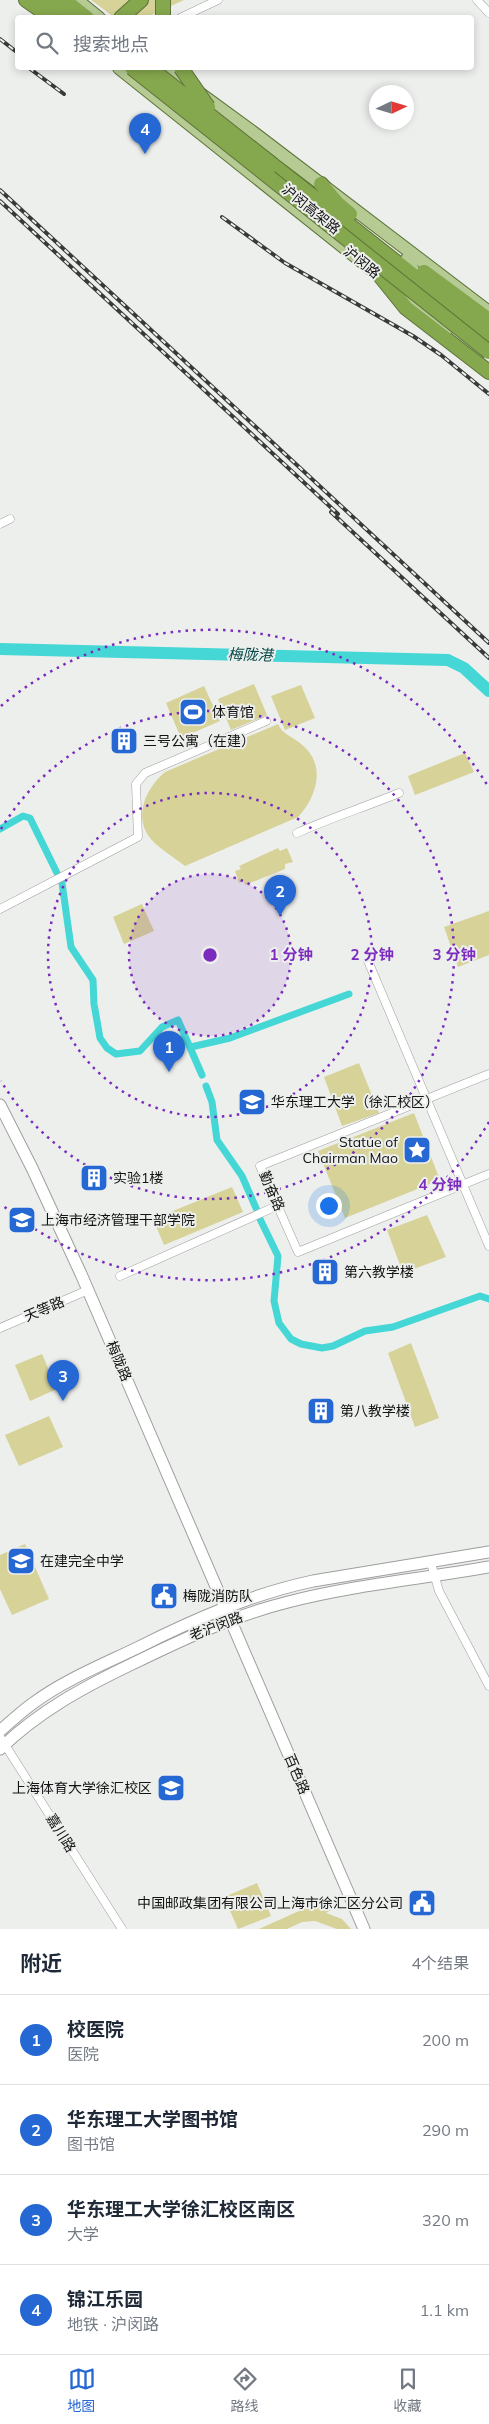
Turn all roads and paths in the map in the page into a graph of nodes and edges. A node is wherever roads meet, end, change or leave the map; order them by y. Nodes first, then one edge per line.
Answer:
1 (26, 0) edge
2 (34, 0) edge
3 (46, 0) edge
4 (51, 0) edge
5 (56, 0) edge
6 (64, 0) edge
7 (77, 0) edge
8 (141, 0) edge
9 (162, 0) edge
10 (218, 0) edge
11 (477, 0) edge
12 (489, 13) edge
13 (48, 15) edge
14 (52, 15) edge
15 (64, 15) edge
16 (68, 15) edge
17 (76, 15) edge
18 (83, 15) edge
19 (95, 15) edge
20 (124, 15) edge
21 (163, 15) edge
22 (186, 15) edge
23 (122, 70) edge
24 (135, 70) edge
25 (153, 70) edge
26 (168, 70) edge
27 (183, 70) edge
28 (219, 122) junction
29 (271, 161) junction
30 (291, 162) junction
31 (319, 191) junction
32 (419, 273) junction
33 (381, 277) junction
34 (399, 290) junction
35 (489, 312) edge
36 (489, 320) edge
37 (489, 333) edge
38 (489, 352) edge
39 (489, 360) edge
40 (489, 372) edge
41 (10, 519) dead end
42 (0, 524) edge
43 (266, 721) dead end
44 (399, 793) dead end
45 (296, 833) dead end
46 (0, 909) edge
47 (368, 961) dead end
48 (489, 1074) edge
49 (426, 1098) junction
50 (0, 1105) edge
51 (489, 1174) edge
52 (463, 1184) junction
53 (279, 1205) junction
54 (489, 1246) edge
55 (120, 1276) dead end
56 (88, 1290) junction
57 (0, 1328) edge
58 (489, 1552) edge
59 (431, 1562) junction
60 (489, 1567) edge
61 (435, 1577) junction
62 (225, 1608) junction
63 (230, 1620) junction
64 (489, 1686) edge
65 (0, 1731) edge
66 (2, 1743) edge
67 (122, 1929) edge
68 (364, 1929) edge

1 - 13 highway
2 - 14 main road
3 - 15 highway
4 - 16 main road
5 - 17 main road
6 - 18 highway
7 - 19 main road
8 - 20 highway
9 - 21 highway
10 - 22 street
11 - 12 street
23 - 33 main road, 沪闵路
24 - 38 highway, 沪闵高架路, bridge
25 - 28 highway, 沪闵高架路, bridge
26 - 30 main road, 沪闵路
27 - 28 highway, bridge
28 - 37 highway, 沪闵高架路, bridge
29 - 30 main road
29 - 31 main road, 沪闵路
29 - 34 main road, 沪闵路
30 - 31 main road, 沪闵路
31 - 32 main road, 沪闵路
31 - 32 highway
31 - 35 main road, 沪闵路
32 - 36 highway
32 - 37 main road, 沪闵路
33 - 34 main road, 沪闵路
33 - 40 highway
34 - 39 main road, 沪闵路
41 - 42 street
43 - 46 street
44 - 45 street
47 - 49 street
48 - 49 street, 勤奋路
49 - 52 street
49 - 53 street, 勤奋路
50 - 56 main road, 梅陇路
51 - 52 street, 勤奋路
52 - 53 street, 勤奋路
52 - 54 street
53 - 55 street
56 - 57 street, 天等路
56 - 62 main road, 梅陇路
58 - 59 main road, 老沪闵路
59 - 61 street
59 - 62 main road, 老沪闵路
60 - 61 main road, 老沪闵路
61 - 63 main road, 老沪闵路
61 - 64 street
62 - 63 main road, 梅陇路
62 - 65 main road, 老沪闵路
63 - 66 main road, 老沪闵路
63 - 68 main road, 百色路
66 - 67 street, 嘉川路

